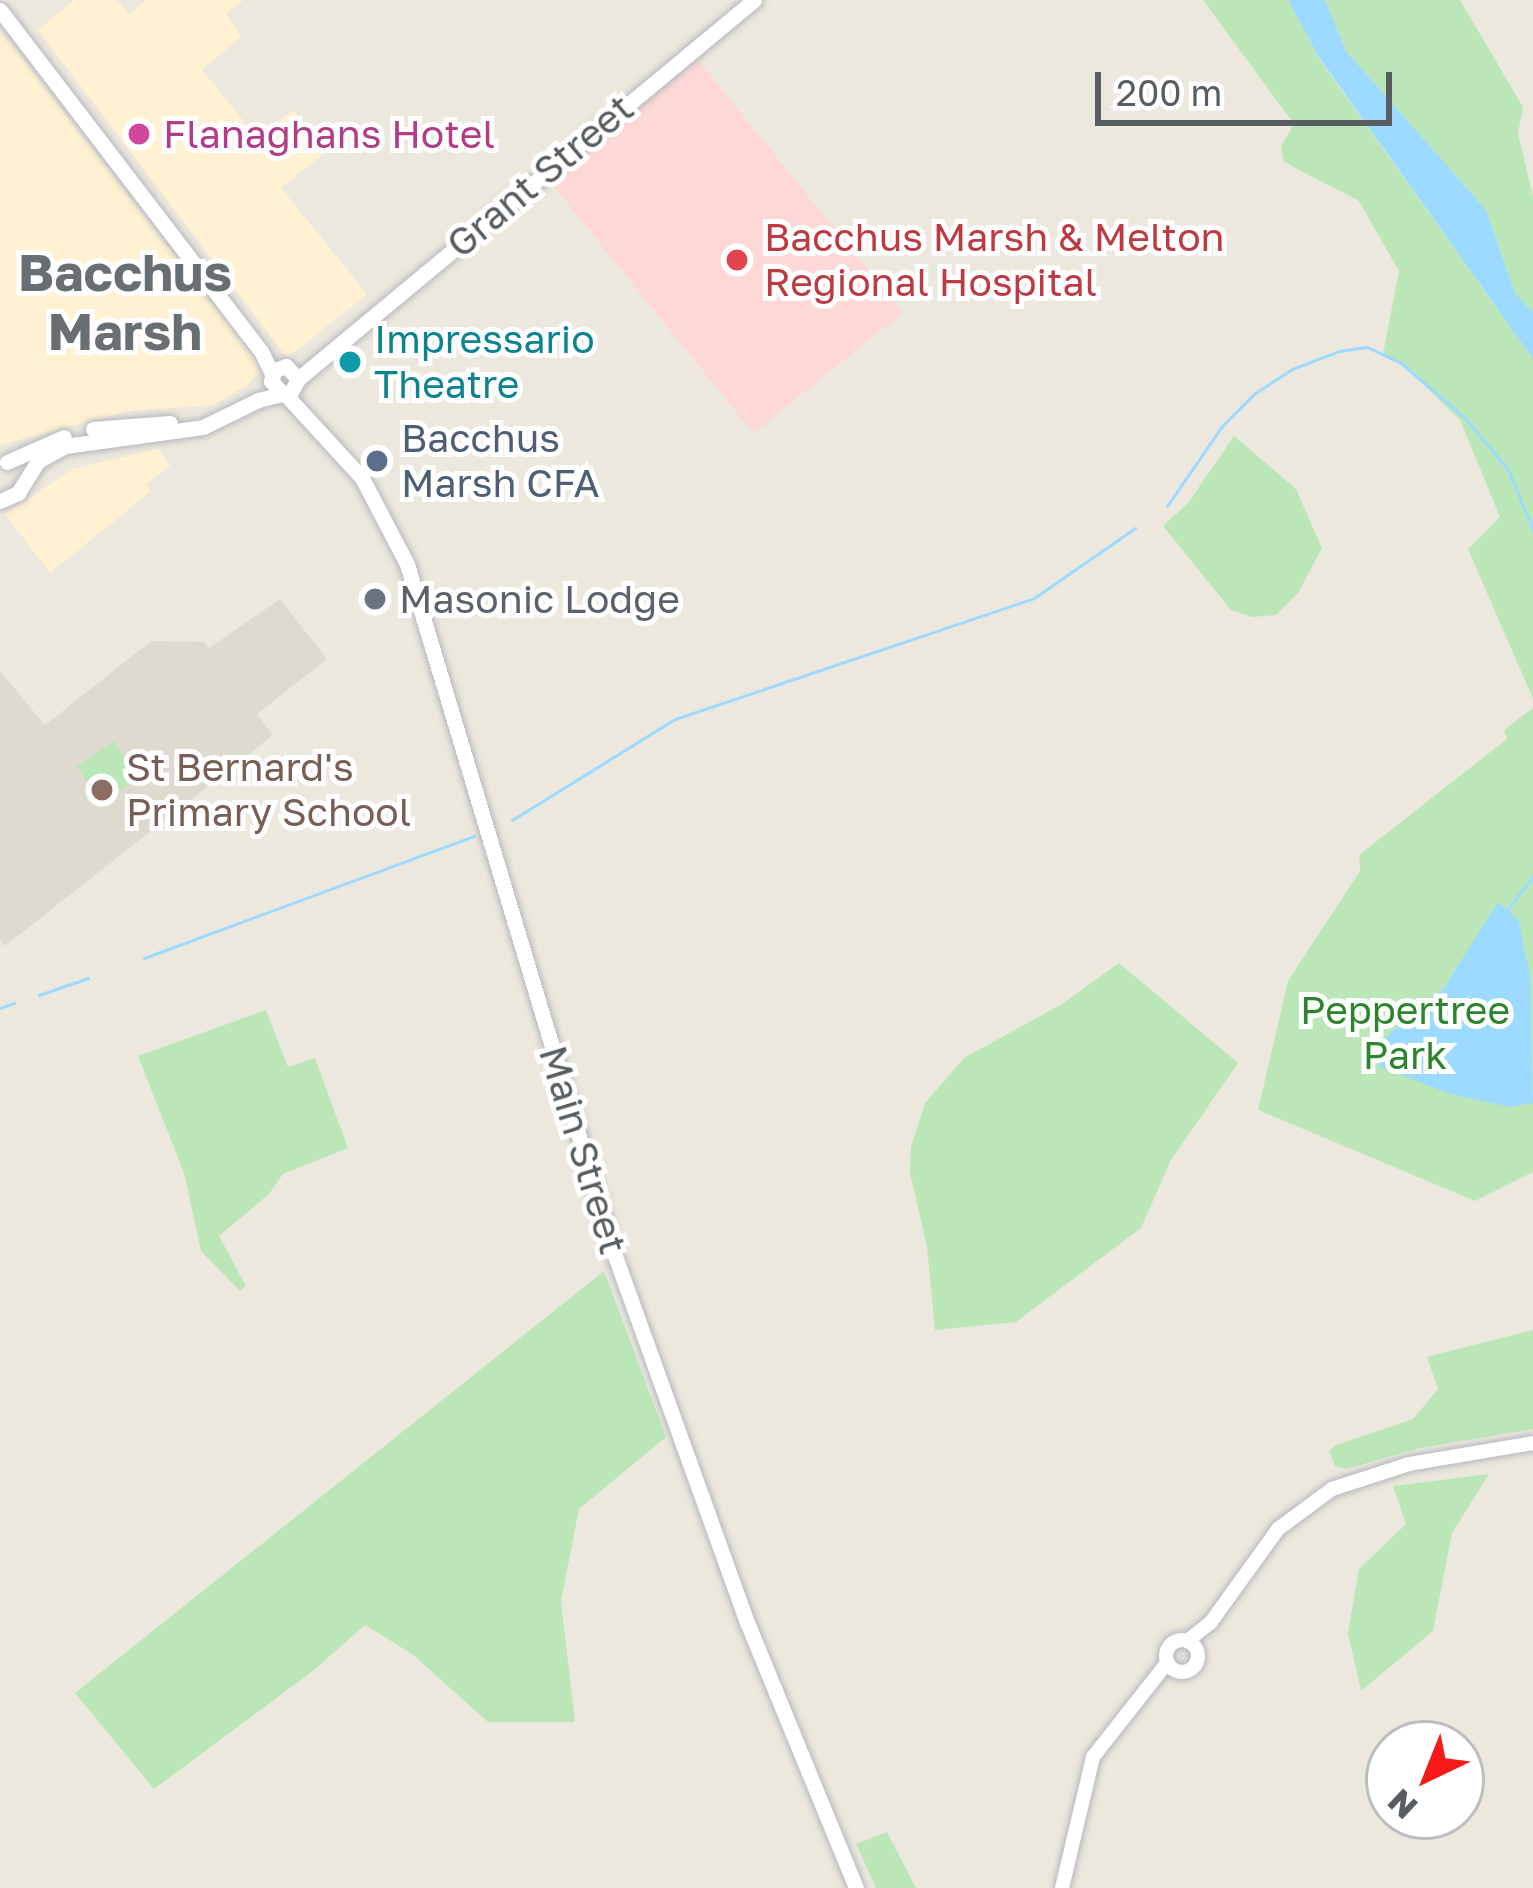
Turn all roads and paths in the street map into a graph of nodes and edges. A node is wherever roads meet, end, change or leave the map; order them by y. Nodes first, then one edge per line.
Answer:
1 (754, 0) edge
2 (0, 10) edge
3 (285, 379) junction
4 (3, 462) edge
5 (24, 482) junction
6 (2, 498) edge
7 (1533, 1443) edge
8 (1194, 1641) junction
9 (1171, 1667) junction
10 (856, 1888) edge
11 (1062, 1888) edge

1 - 3 main road, Grant Street
2 - 3 main road, Main Street
3 - 4 main road
3 - 5 main road
3 - 10 main road, Main Street
4 - 5 main road
5 - 6 main road
7 - 8 street
8 - 9 street
8 - 9 street
9 - 11 street

